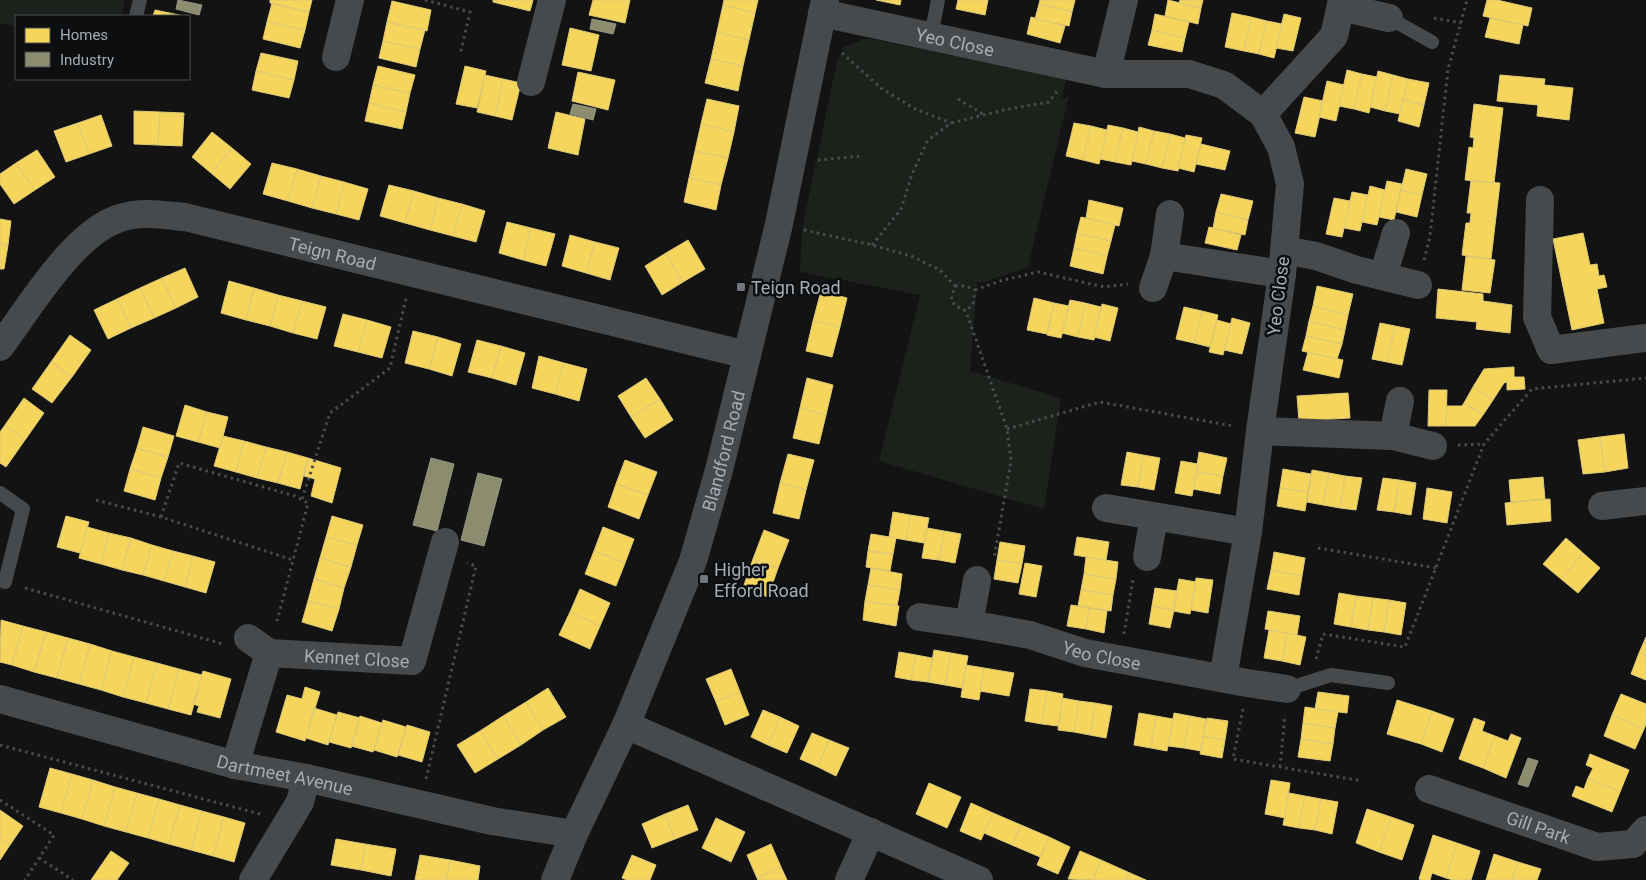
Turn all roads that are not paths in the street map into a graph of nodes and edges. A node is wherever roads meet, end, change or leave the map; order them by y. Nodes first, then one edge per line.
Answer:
1 (140, 0) edge
2 (350, 0) edge
3 (552, 0) edge
4 (938, 0) edge
5 (1124, 0) edge
6 (1342, 3) edge
7 (136, 15) edge
8 (822, 15) edge
9 (1389, 18) joint
10 (931, 36) junction
11 (1432, 42) dead end
12 (336, 57) dead end
13 (1106, 74) junction
14 (531, 82) dead end
15 (1262, 114) junction
16 (1540, 200) dead end
17 (1170, 214) dead end
18 (1396, 233) dead end
19 (1164, 256) junction
20 (1283, 262) junction
21 (1383, 276) junction
22 (1418, 285) road end
23 (1153, 288) road end
24 (1646, 338) edge
25 (0, 347) edge
26 (747, 355) junction
27 (1400, 402) dead end
28 (1260, 430) junction
29 (1393, 436) junction
30 (1433, 446) dead end
31 (0, 494) edge
32 (1646, 501) edge
33 (1602, 506) dead end
34 (1106, 508) dead end
35 (1154, 516) junction
36 (1248, 532) junction
37 (445, 542) dead end
38 (1147, 557) road end
39 (977, 580) road end
40 (5, 582) road end
41 (920, 617) dead end
42 (969, 624) junction
43 (1235, 680) junction
44 (1388, 684) dead end
45 (1287, 689) joint
46 (1, 701) edge
47 (626, 725) junction
48 (235, 765) junction
49 (306, 778) junction
50 (1429, 789) dead end
51 (1646, 830) edge
52 (871, 832) junction
53 (574, 834) junction
54 (253, 880) edge
55 (555, 880) edge
56 (849, 880) edge
57 (979, 880) edge

1 - 7 lane
2 - 12 street
3 - 14 street
4 - 10 lane
5 - 13 street
6 - 9 street
6 - 15 street
8 - 10 street, Yeo Close
8 - 26 street, Blandford Road
9 - 11 lane
10 - 13 street, Yeo Close
13 - 15 street, Yeo Close
15 - 20 street, Yeo Close
16 - 24 street
17 - 19 street
18 - 21 street
19 - 20 street
19 - 23 street
20 - 21 street
20 - 28 street, Yeo Close
21 - 22 street
25 - 26 street, Teign Road
26 - 47 street, Blandford Road
27 - 29 street
28 - 29 street
28 - 36 street, Yeo Close
29 - 30 street
31 - 40 lane
32 - 33 street
34 - 35 street
35 - 36 street
35 - 38 street
36 - 43 street, Yeo Close
37 - 48 street, Kennet Close
39 - 42 street
41 - 42 street, Yeo Close
42 - 43 street, Yeo Close
43 - 45 street
44 - 45 lane
46 - 48 street, Dartmeet Avenue
47 - 52 street
47 - 53 street, Blandford Road
48 - 49 street, Dartmeet Avenue
49 - 53 street, Dartmeet Avenue
49 - 54 street
50 - 51 street, Gill Park
52 - 56 street
52 - 57 street
53 - 55 street, Blandford Road

